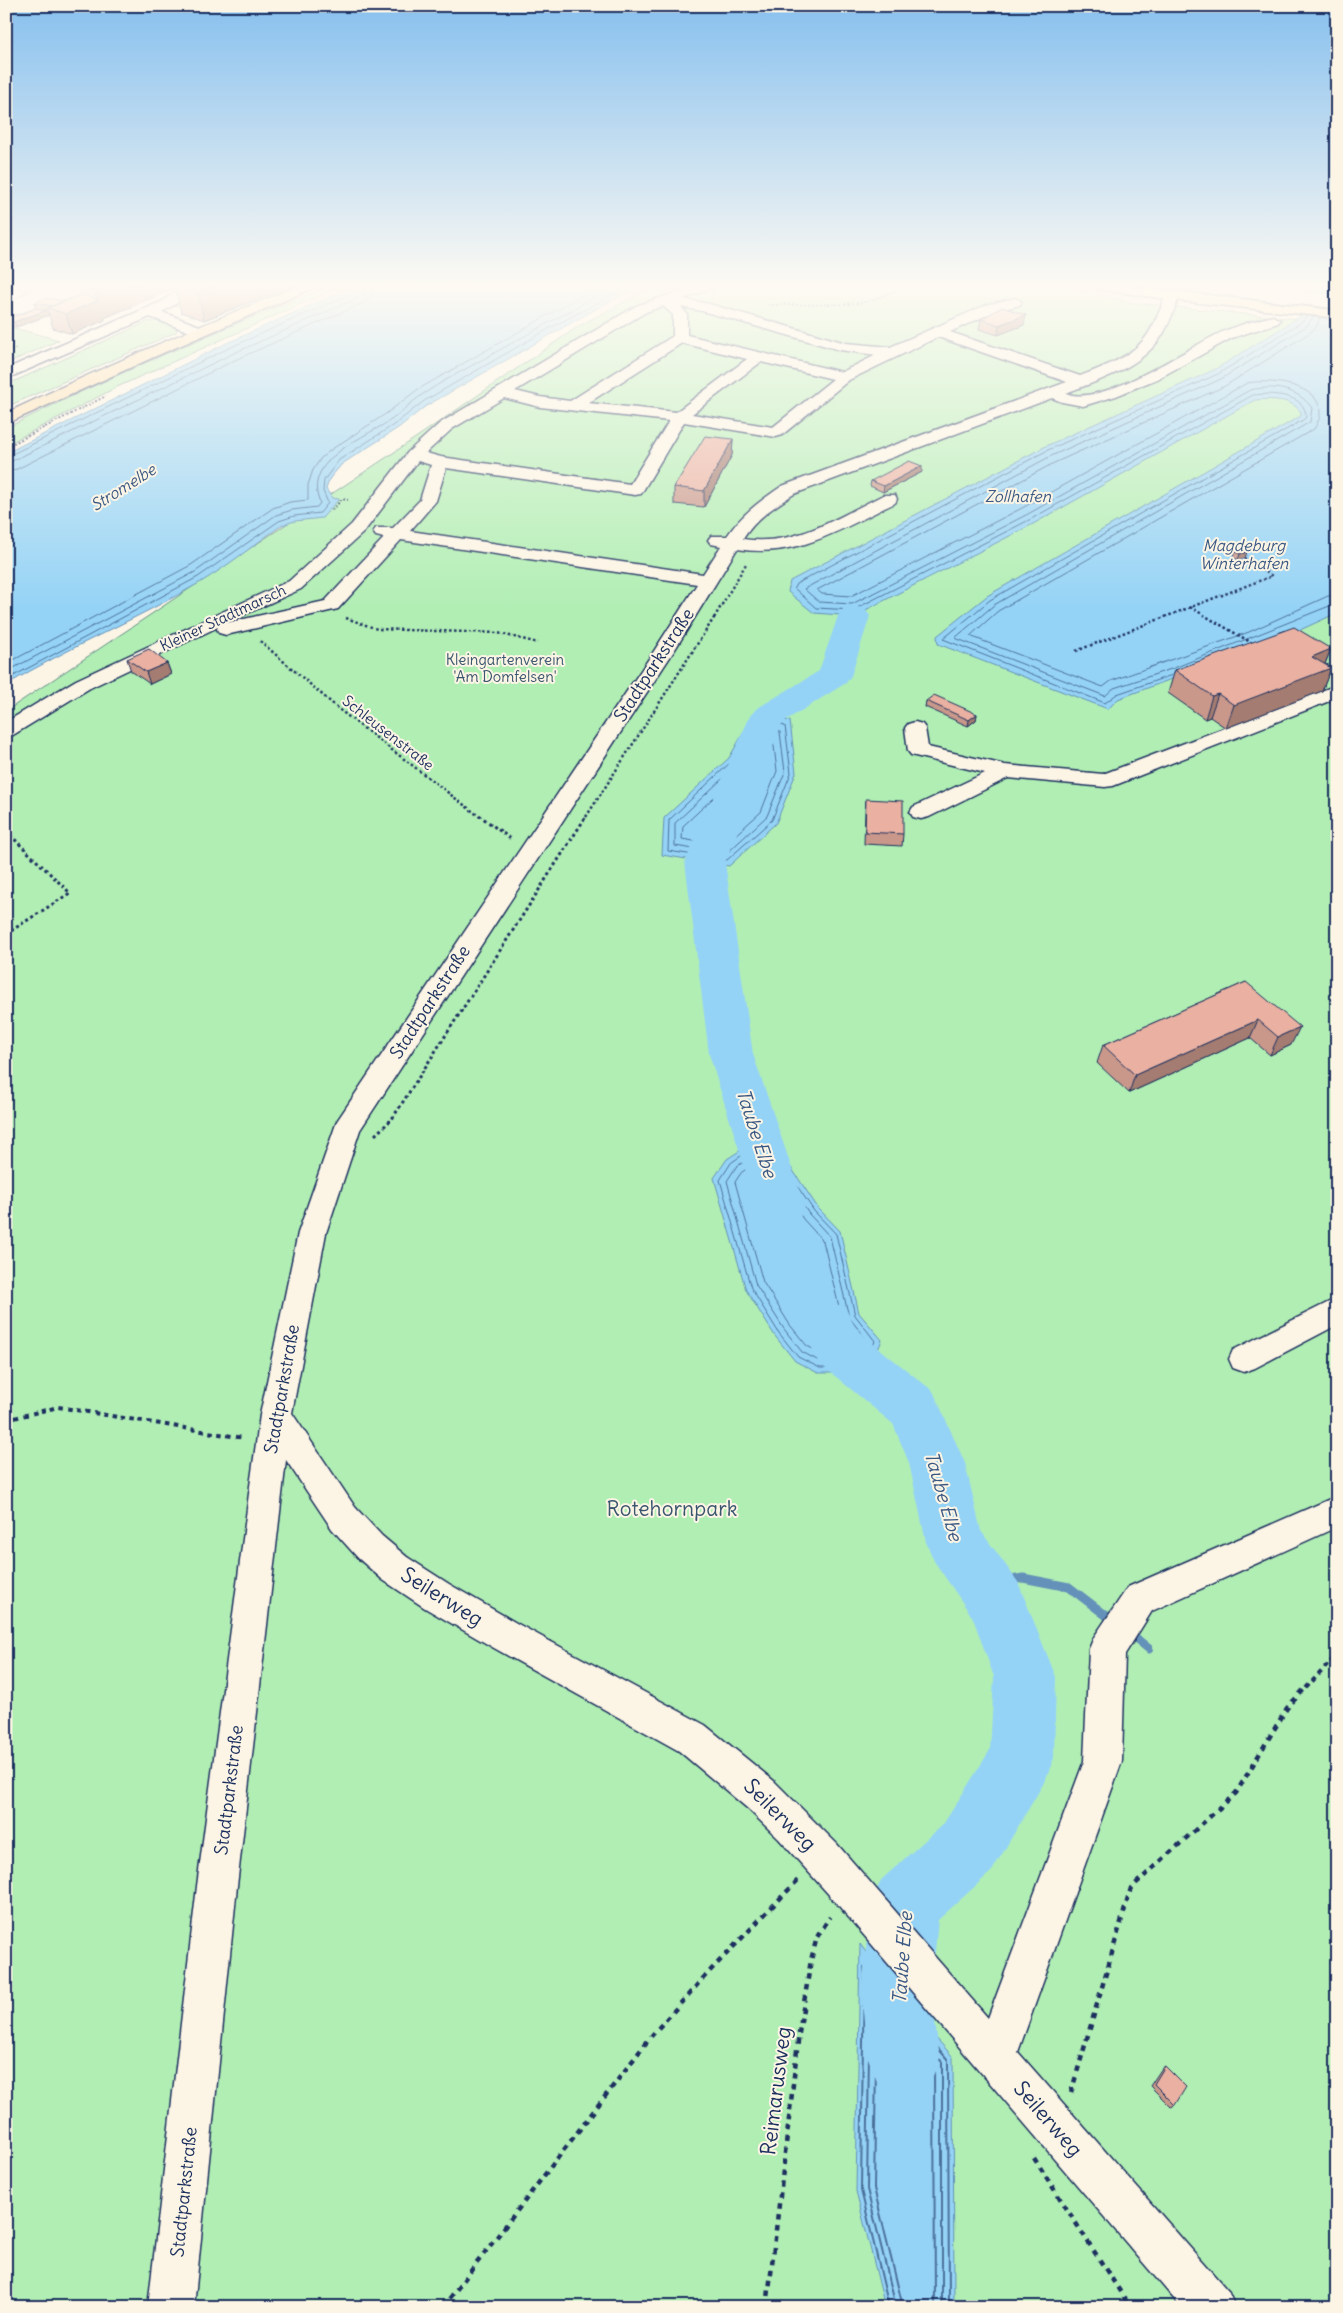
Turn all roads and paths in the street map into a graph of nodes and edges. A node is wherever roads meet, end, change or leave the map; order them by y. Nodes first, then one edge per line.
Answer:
1 (63, 392) edge
2 (500, 392) joint
3 (596, 392) edge
4 (712, 392) edge
5 (826, 392) edge
6 (1052, 392) joint
7 (1114, 392) edge
8 (574, 406) junction
9 (679, 417) junction
10 (6, 419) edge
11 (414, 455) junction
12 (440, 462) junction
13 (890, 498) dead end
14 (348, 500) dead end
15 (332, 510) dead end
16 (358, 528) junction
17 (397, 535) junction
18 (715, 539) dead end
19 (733, 542) junction
20 (1235, 553) edge
21 (707, 580) junction
22 (317, 607) junction
23 (1190, 607) junction
24 (714, 618) dead end
25 (239, 626) junction
26 (178, 638) junction
27 (538, 643) dead end
28 (1243, 647) edge
29 (1076, 651) dead end
30 (1315, 658) edge
31 (1337, 671) edge
32 (1337, 691) edge
33 (915, 728) dead end
34 (6, 731) edge
35 (1005, 772) junction
36 (921, 812) dead end
37 (6, 832) edge
38 (529, 852) junction
39 (6, 934) edge
40 (337, 1157) junction
41 (1337, 1310) edge
42 (1244, 1359) dead end
43 (6, 1420) edge
44 (274, 1429) junction
45 (1337, 1511) edge
46 (1337, 1655) edge
47 (822, 1856) junction
48 (856, 1896) junction
49 (995, 2057) junction
50 (1045, 2142) junction
51 (171, 2307) edge
52 (443, 2307) edge
53 (767, 2307) edge
54 (1130, 2307) edge
55 (1212, 2307) edge

1 - 10 main road
2 - 8 street
2 - 11 street, Kleiner Stadtmarsch
3 - 8 street
4 - 9 street
5 - 9 street
6 - 7 street
6 - 19 street, Stadtparkstraße
8 - 9 street
9 - 12 street
11 - 12 street
11 - 16 street, Kleiner Stadtmarsch
12 - 17 street
13 - 19 street
14 - 15 path
16 - 17 street
16 - 26 street, Kleiner Stadtmarsch
17 - 21 street
17 - 22 street
18 - 19 street
19 - 21 street, Stadtparkstraße
20 - 23 path
21 - 38 street, Stadtparkstraße
22 - 25 street
22 - 27 path
23 - 28 path
23 - 29 path
24 - 40 path
25 - 26 street
25 - 38 path, Schleusenstraße
26 - 34 street, Kleiner Stadtmarsch
30 - 31 path
32 - 35 street
33 - 35 street
35 - 36 street
37 - 39 path
38 - 40 street, Stadtparkstraße
40 - 44 street, Stadtparkstraße
41 - 42 street
43 - 44 path
44 - 47 street, Seilerweg
44 - 51 street, Stadtparkstraße
45 - 49 street
46 - 50 path
47 - 48 street, Seilerweg
47 - 52 path
48 - 49 street, Seilerweg
48 - 53 path, Reimarusweg
49 - 50 street, Seilerweg
50 - 54 path
50 - 55 street, Seilerweg

